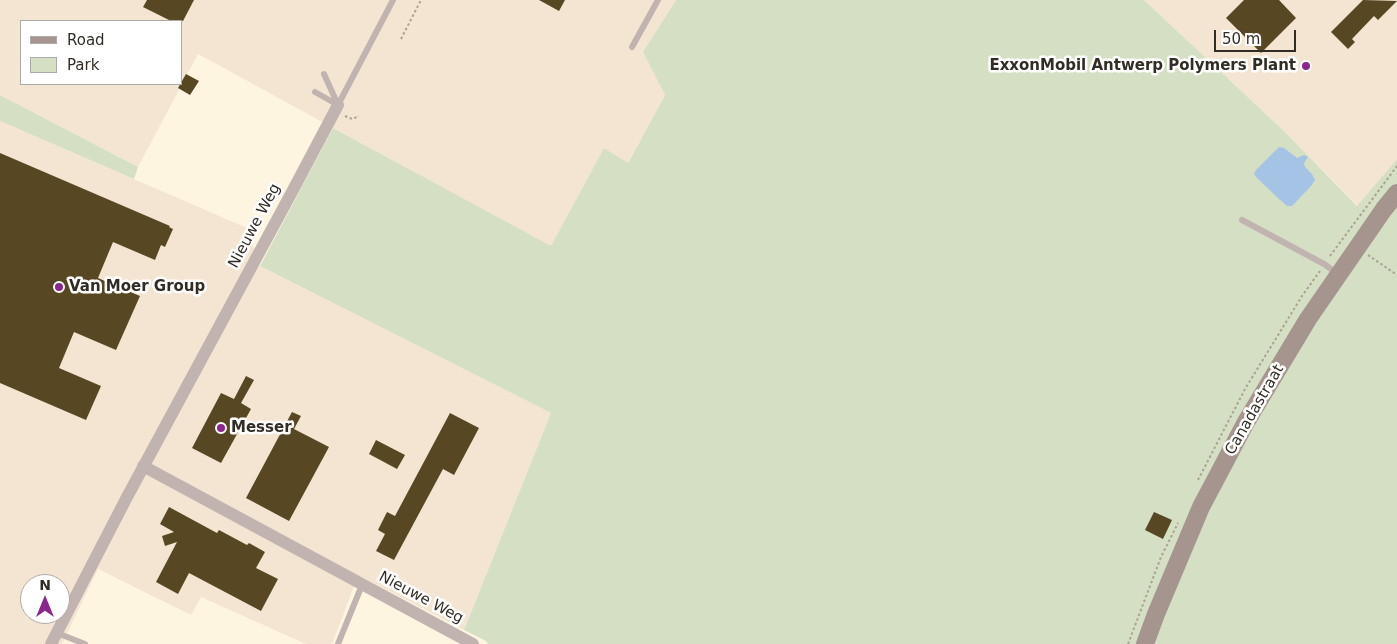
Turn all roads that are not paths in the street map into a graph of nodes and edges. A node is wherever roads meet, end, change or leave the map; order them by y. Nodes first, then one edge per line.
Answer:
1 (393, 0) edge
2 (658, 0) edge
3 (632, 47) dead end
4 (324, 74) dead end
5 (314, 92) dead end
6 (338, 105) junction
7 (1397, 193) edge
8 (1242, 220) dead end
9 (1339, 274) junction
10 (143, 466) junction
11 (362, 585) junction
12 (54, 638) edge
13 (472, 643) edge
14 (85, 644) edge
15 (338, 644) edge
16 (1145, 644) edge

1 - 6 lane, Nieuwe Weg
2 - 3 lane
4 - 6 lane
5 - 6 lane
6 - 10 street, Nieuwe Weg
7 - 9 street, Canadastraat
8 - 9 lane
9 - 16 street, Canadastraat
10 - 11 street, Nieuwe Weg
10 - 12 street, Nieuwe Weg
11 - 13 street, Nieuwe Weg
11 - 15 lane
12 - 14 lane

